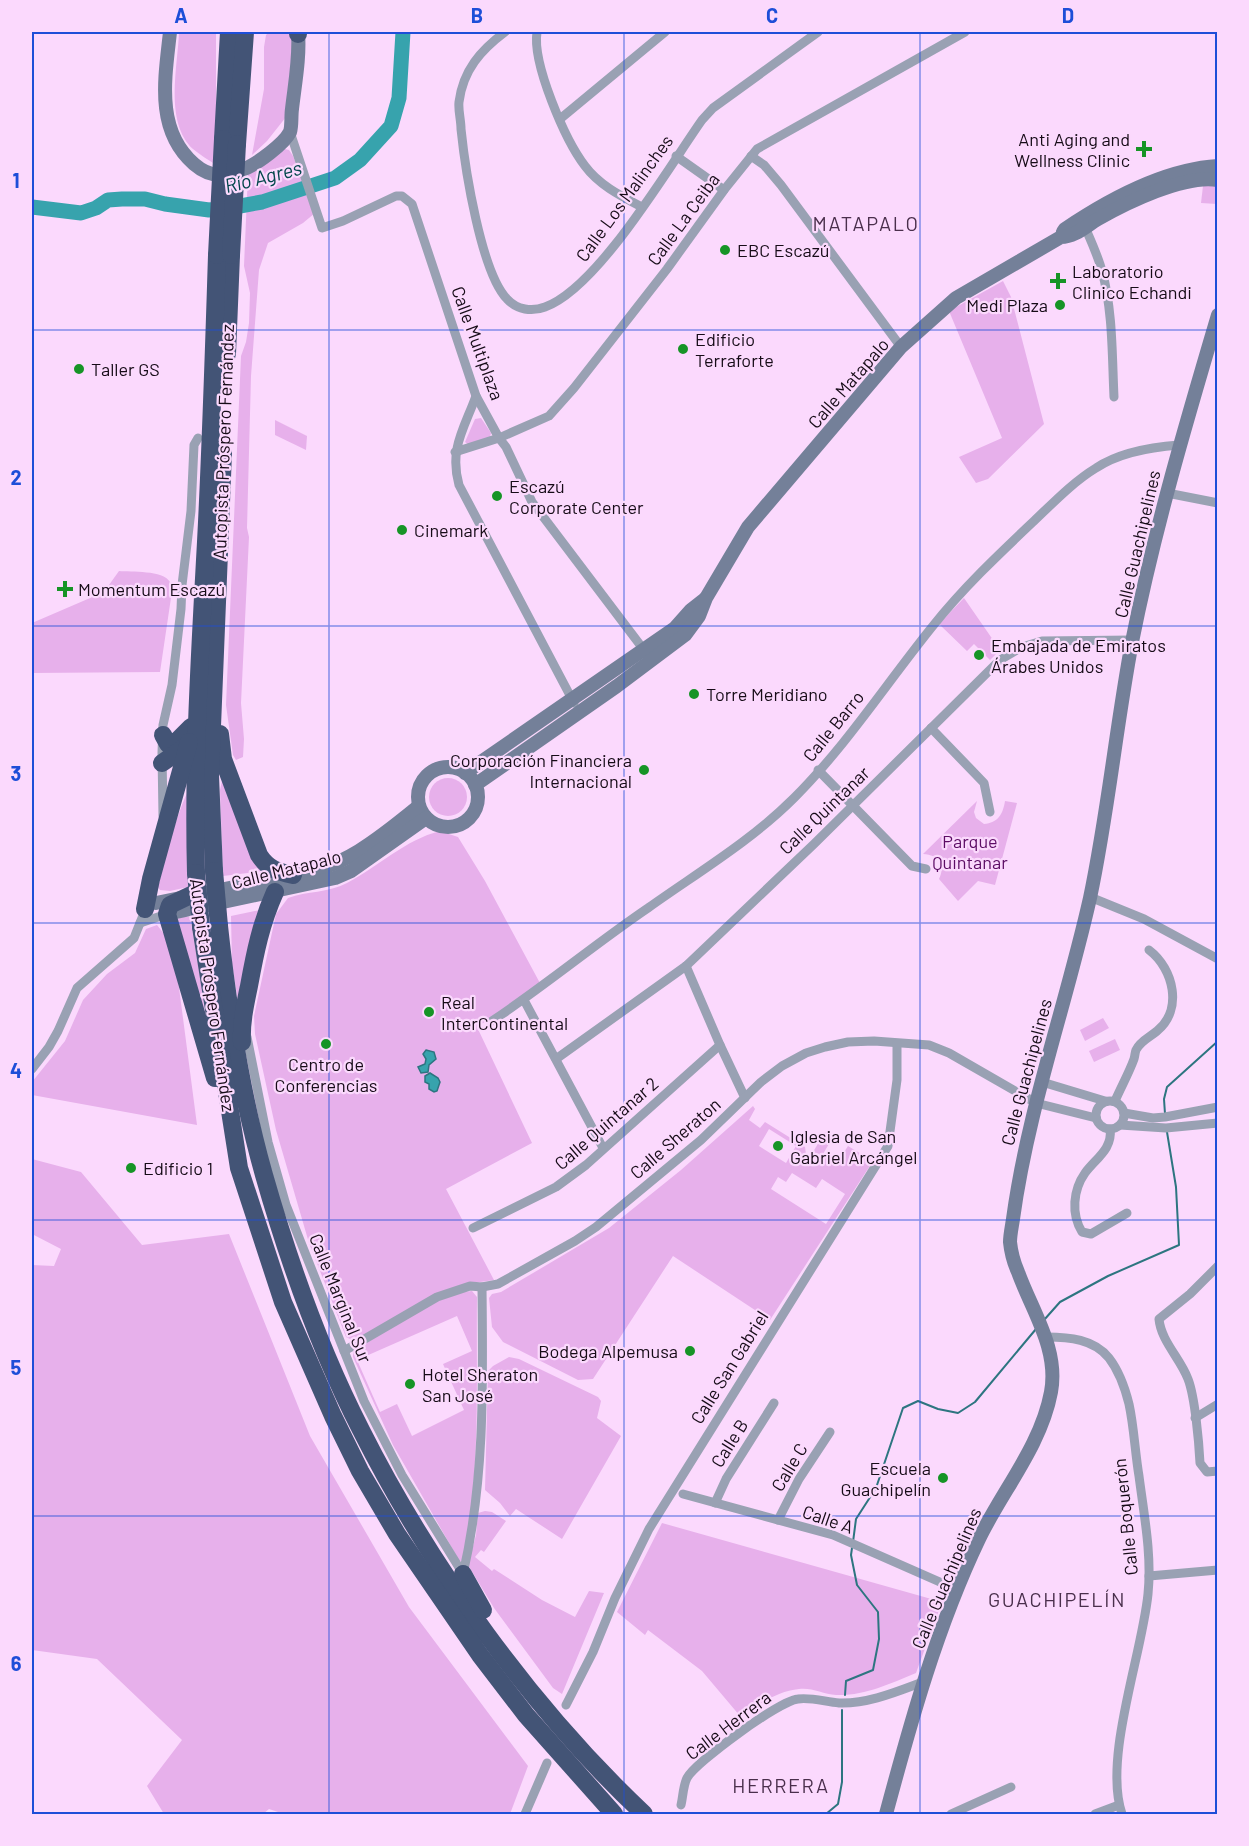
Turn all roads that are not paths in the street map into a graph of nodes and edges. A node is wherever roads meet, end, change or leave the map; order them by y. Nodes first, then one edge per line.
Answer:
1 (170, 32) edge
2 (222, 32) edge
3 (229, 32) edge
4 (245, 32) edge
5 (259, 32) edge
6 (298, 32) edge
7 (505, 32) edge
8 (537, 32) edge
9 (665, 32) edge
10 (818, 32) edge
11 (965, 32) edge
12 (560, 119) junction
13 (290, 132) junction
14 (231, 134) junction
15 (275, 147) junction
16 (676, 156) junction
17 (751, 156) junction
18 (297, 157) junction
19 (1218, 166) edge
20 (1218, 180) edge
21 (724, 190) junction
22 (642, 207) junction
23 (1085, 227) junction
24 (1061, 237) junction
25 (224, 255) junction
26 (1218, 315) edge
27 (901, 347) junction
28 (476, 396) junction
29 (1114, 397) dead end
30 (198, 438) dead end
31 (499, 438) junction
32 (1179, 445) junction
33 (454, 452) junction
34 (1167, 493) junction
35 (1218, 502) edge
36 (201, 627) junction
37 (1133, 640) junction
38 (648, 655) junction
39 (214, 663) junction
40 (576, 706) junction
41 (931, 728) junction
42 (163, 735) junction
43 (190, 735) junction
44 (162, 763) junction
45 (818, 771) junction
46 (465, 773) junction
47 (475, 784) junction
48 (853, 806) junction
49 (423, 812) junction
50 (990, 812) dead end
51 (164, 837) junction
52 (926, 869) dead end
53 (205, 872) junction
54 (293, 875) junction
55 (275, 892) junction
56 (193, 894) joint
57 (1090, 897) junction
58 (153, 913) junction
59 (210, 927) junction
60 (1149, 951) dead end
61 (1218, 959) edge
62 (686, 966) junction
63 (524, 1000) junction
64 (244, 1012) junction
65 (492, 1021) dead end
66 (897, 1044) junction
67 (720, 1045) junction
68 (556, 1059) junction
69 (32, 1069) edge
70 (1042, 1082) junction
71 (745, 1098) junction
72 (1110, 1101) junction
73 (1036, 1103) junction
74 (1218, 1107) edge
75 (1124, 1113) junction
76 (1096, 1119) junction
77 (1218, 1123) edge
78 (1120, 1125) junction
79 (1110, 1129) junction
80 (254, 1134) junction
81 (234, 1146) junction
82 (603, 1148) junction
83 (1127, 1214) dead end
84 (472, 1228) dead end
85 (1218, 1266) edge
86 (482, 1287) junction
87 (1043, 1328) junction
88 (344, 1351) junction
89 (774, 1403) dead end
90 (1218, 1404) edge
91 (1195, 1418) junction
92 (830, 1432) dead end
93 (1218, 1471) edge
94 (683, 1494) dead end
95 (715, 1503) junction
96 (778, 1520) junction
97 (1218, 1570) edge
98 (463, 1574) junction
99 (1149, 1576) junction
100 (958, 1590) junction
101 (923, 1682) junction
102 (531, 1692) junction
103 (566, 1705) dead end
104 (547, 1763) dead end
105 (1011, 1787) dead end
106 (681, 1805) dead end
107 (1120, 1810) edge
108 (525, 1815) edge
109 (614, 1815) edge
110 (644, 1815) edge
111 (886, 1815) edge
112 (951, 1815) edge
113 (1095, 1815) edge

1 - 15 street
2 - 14 highway
3 - 14 highway, Autopista Próspero Fernández
4 - 14 highway, Autopista Próspero Fernández
5 - 14 highway
6 - 13 street
7 - 22 street, Calle Los Malinches
8 - 12 street
9 - 12 street
10 - 16 street, Calle Los Malinches
11 - 17 street, Calle La Ceiba
12 - 22 street
13 - 15 street
13 - 18 street, Calle Multiplaza
14 - 25 highway, Autopista Próspero Fernández, bridge
15 - 18 street
16 - 21 street
16 - 22 street, Calle Los Malinches
17 - 21 street, Calle La Ceiba
17 - 27 street
18 - 28 street, Calle Multiplaza
19 - 24 street, Calle Matapalo
20 - 23 street, Calle Matapalo
21 - 31 street, Calle La Ceiba
23 - 24 street, Calle Matapalo
23 - 29 street
24 - 27 street, Calle Matapalo
25 - 36 highway, Autopista Próspero Fernández
25 - 39 highway, Autopista Próspero Fernández
26 - 32 street, Calle Guachipelines
27 - 38 street, Calle Matapalo
28 - 31 street, Calle Multiplaza
28 - 33 street
30 - 42 street
31 - 33 street, Calle La Ceiba
31 - 38 street, Calle Multiplaza
32 - 34 street, Calle Guachipelines
32 - 45 street, Calle Barro
33 - 40 street
34 - 35 street
34 - 37 street, Calle Guachipelines
36 - 43 highway
36 - 53 highway, Autopista Próspero Fernández
37 - 41 street, Calle Quintanar
37 - 57 street, Calle Guachipelines
38 - 40 street, Calle Matapalo
39 - 53 highway, Autopista Próspero Fernández
39 - 54 highway
40 - 46 street, Calle Matapalo
40 - 47 street, Calle Matapalo
41 - 48 street, Calle Quintanar
41 - 50 street
42 - 43 highway
42 - 44 street
43 - 44 highway
43 - 51 highway
44 - 51 street
45 - 48 street
45 - 63 street, Calle Barro
46 - 47 street
46 - 49 street
47 - 49 street
48 - 52 street
48 - 62 street, Calle Quintanar
49 - 54 street, Calle Matapalo
49 - 55 street, Calle Matapalo
51 - 58 highway
53 - 59 highway, Autopista Próspero Fernández, bridge
54 - 56 street, Calle Matapalo
55 - 58 street, Calle Matapalo
55 - 64 highway
56 - 58 highway
57 - 61 street
57 - 70 street, Calle Guachipelines
58 - 69 street
58 - 81 highway
59 - 80 highway, Autopista Próspero Fernández
59 - 81 highway, Autopista Próspero Fernández
60 - 72 street
62 - 67 street
62 - 68 street, Calle Quintanar
63 - 65 street, Calle Barro
63 - 68 street
64 - 80 highway
64 - 88 street, Calle Marginal Sur
66 - 71 street, Calle Sheraton
66 - 73 street, Calle Sheraton
66 - 103 street, Calle San Gabriel
67 - 71 street
67 - 82 street, Calle Quintanar 2
68 - 82 street
70 - 72 street
70 - 73 street, Calle Guachipelines
71 - 86 street, Calle Sheraton
72 - 75 street
72 - 76 street
73 - 76 street, Calle Sheraton
73 - 87 street, Calle Guachipelines
74 - 75 street
75 - 78 street
76 - 79 street
77 - 78 street
78 - 79 street
79 - 83 street
80 - 102 highway, Autopista Próspero Fernández
81 - 109 highway, Autopista Próspero Fernández
82 - 84 street, Calle Quintanar 2
85 - 91 street
86 - 88 street, Calle Sheraton
86 - 98 street
87 - 99 street, Calle Boquerón
87 - 100 street, Calle Guachipelines
88 - 98 street, Calle Marginal Sur
89 - 95 street, Calle B
90 - 91 street
91 - 93 street
92 - 96 street, Calle C
94 - 95 street, Calle A
95 - 96 street, Calle A
96 - 100 street, Calle A
97 - 99 street
98 - 102 highway
99 - 107 street, Calle Boquerón
100 - 101 street, Calle Guachipelines
101 - 106 street, Calle Herrera
101 - 111 street, Calle Guachipelines
102 - 110 highway, Autopista Próspero Fernández
104 - 108 street
105 - 112 street
107 - 113 street

